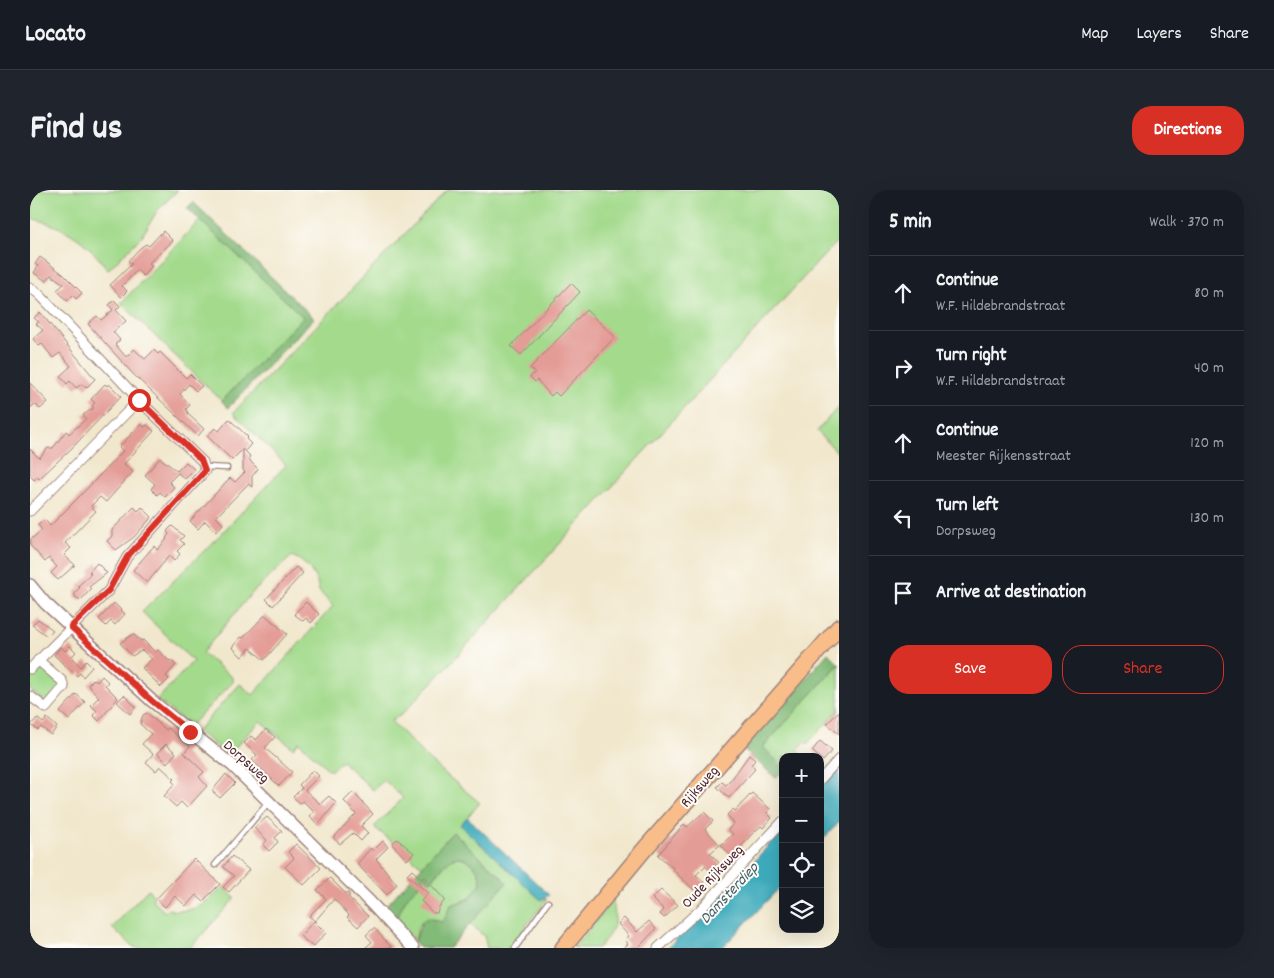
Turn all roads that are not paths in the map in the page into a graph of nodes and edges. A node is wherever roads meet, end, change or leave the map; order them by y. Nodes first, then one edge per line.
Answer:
1 (30, 288) edge
2 (139, 400) junction
3 (205, 468) junction
4 (227, 468) dead end
5 (30, 511) edge
6 (30, 585) edge
7 (839, 626) edge
8 (71, 627) junction
9 (38, 660) junction
10 (30, 669) edge
11 (30, 696) edge
12 (839, 760) edge
13 (824, 776) edge
14 (269, 802) junction
15 (779, 825) edge
16 (215, 865) dead end
17 (548, 902) dead end
18 (413, 948) edge
19 (515, 948) edge
20 (563, 948) edge
21 (658, 948) edge

1 - 2 street
2 - 3 street
2 - 5 street
3 - 4 lane
3 - 8 street
6 - 8 street, Dorpsweg
7 - 20 main road, Rijksweg
8 - 9 street
8 - 14 street, Dorpsweg
9 - 10 street
9 - 11 street
12 - 13 street
14 - 16 lane
14 - 18 street, Dorpsweg
15 - 21 street, Oude Rijksweg
17 - 19 lane

